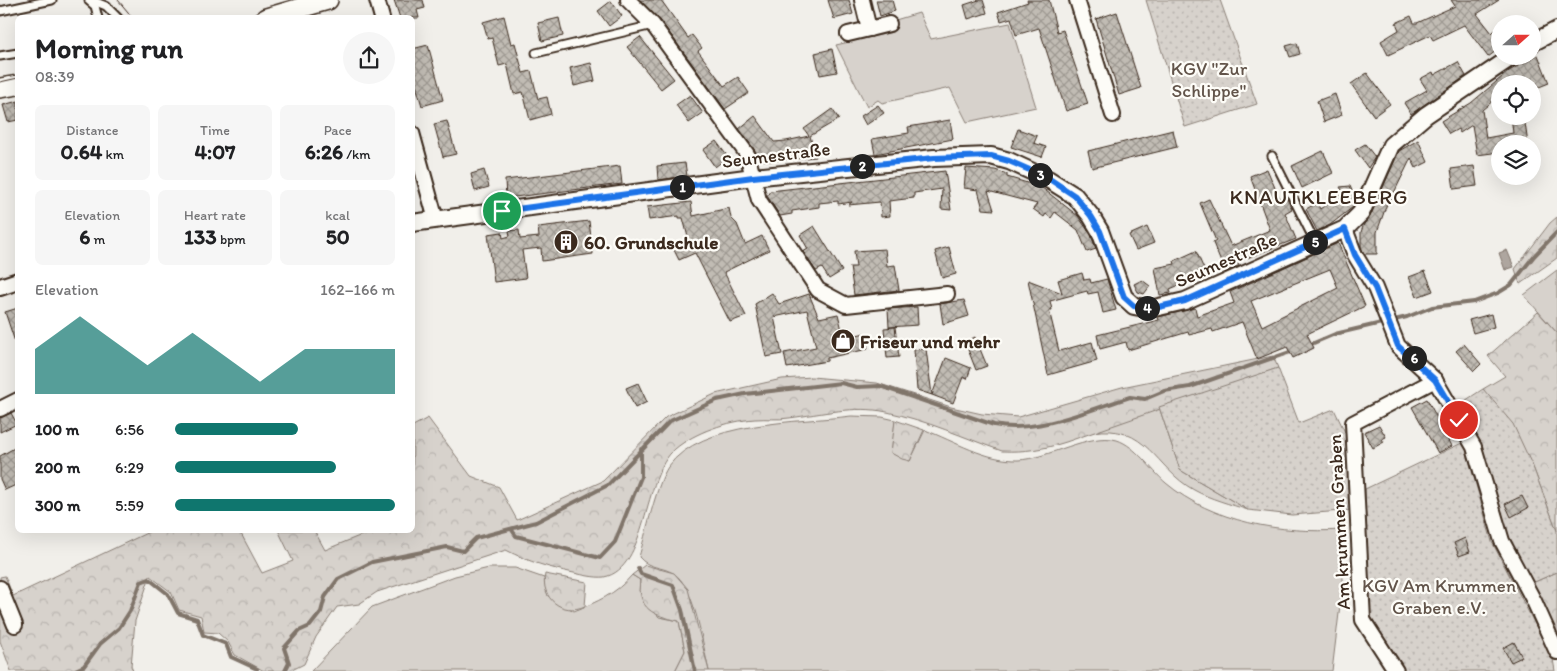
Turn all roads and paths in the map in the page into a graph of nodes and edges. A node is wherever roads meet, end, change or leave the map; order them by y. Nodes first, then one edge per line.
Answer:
1 (52, 0) edge
2 (90, 0) edge
3 (328, 0) edge
4 (377, 0) edge
5 (628, 0) edge
6 (862, 0) edge
7 (1077, 0) edge
8 (0, 11) edge
9 (97, 15) edge
10 (115, 15) edge
11 (276, 15) edge
12 (381, 15) edge
13 (889, 24) dead end
14 (653, 25) junction
15 (869, 29) junction
16 (1557, 30) edge
17 (848, 34) dead end
18 (1541, 38) edge
19 (536, 53) dead end
20 (15, 54) edge
21 (0, 56) edge
22 (1500, 65) edge
23 (15, 86) edge
24 (0, 88) edge
25 (1113, 115) dead end
26 (415, 144) edge
27 (1272, 156) dead end
28 (753, 177) junction
29 (436, 220) junction
30 (415, 223) edge
31 (1345, 229) junction
32 (1315, 242) junction
33 (15, 282) edge
34 (0, 287) edge
35 (947, 294) dead end
36 (1435, 380) junction
37 (15, 402) edge
38 (0, 409) edge
39 (0, 588) edge
40 (15, 625) dead end
41 (1557, 652) edge
42 (1396, 671) edge

1 - 8 lane
2 - 9 lane
2 - 10 lane
3 - 11 main road
4 - 12 street
5 - 14 street
6 - 15 street
7 - 25 street
13 - 15 street
14 - 19 lane
14 - 28 street
15 - 17 street
16 - 18 street
20 - 21 lane
22 - 31 street, Seumestraße
23 - 24 main road
26 - 29 street
27 - 32 lane
28 - 29 street, Seumestraße
28 - 32 street, Seumestraße
28 - 35 street
29 - 30 street, Seumestraße
31 - 32 street, Seumestraße
31 - 36 street
33 - 34 street
36 - 41 street
36 - 42 street, Am krummen Graben
37 - 38 street
39 - 40 street

